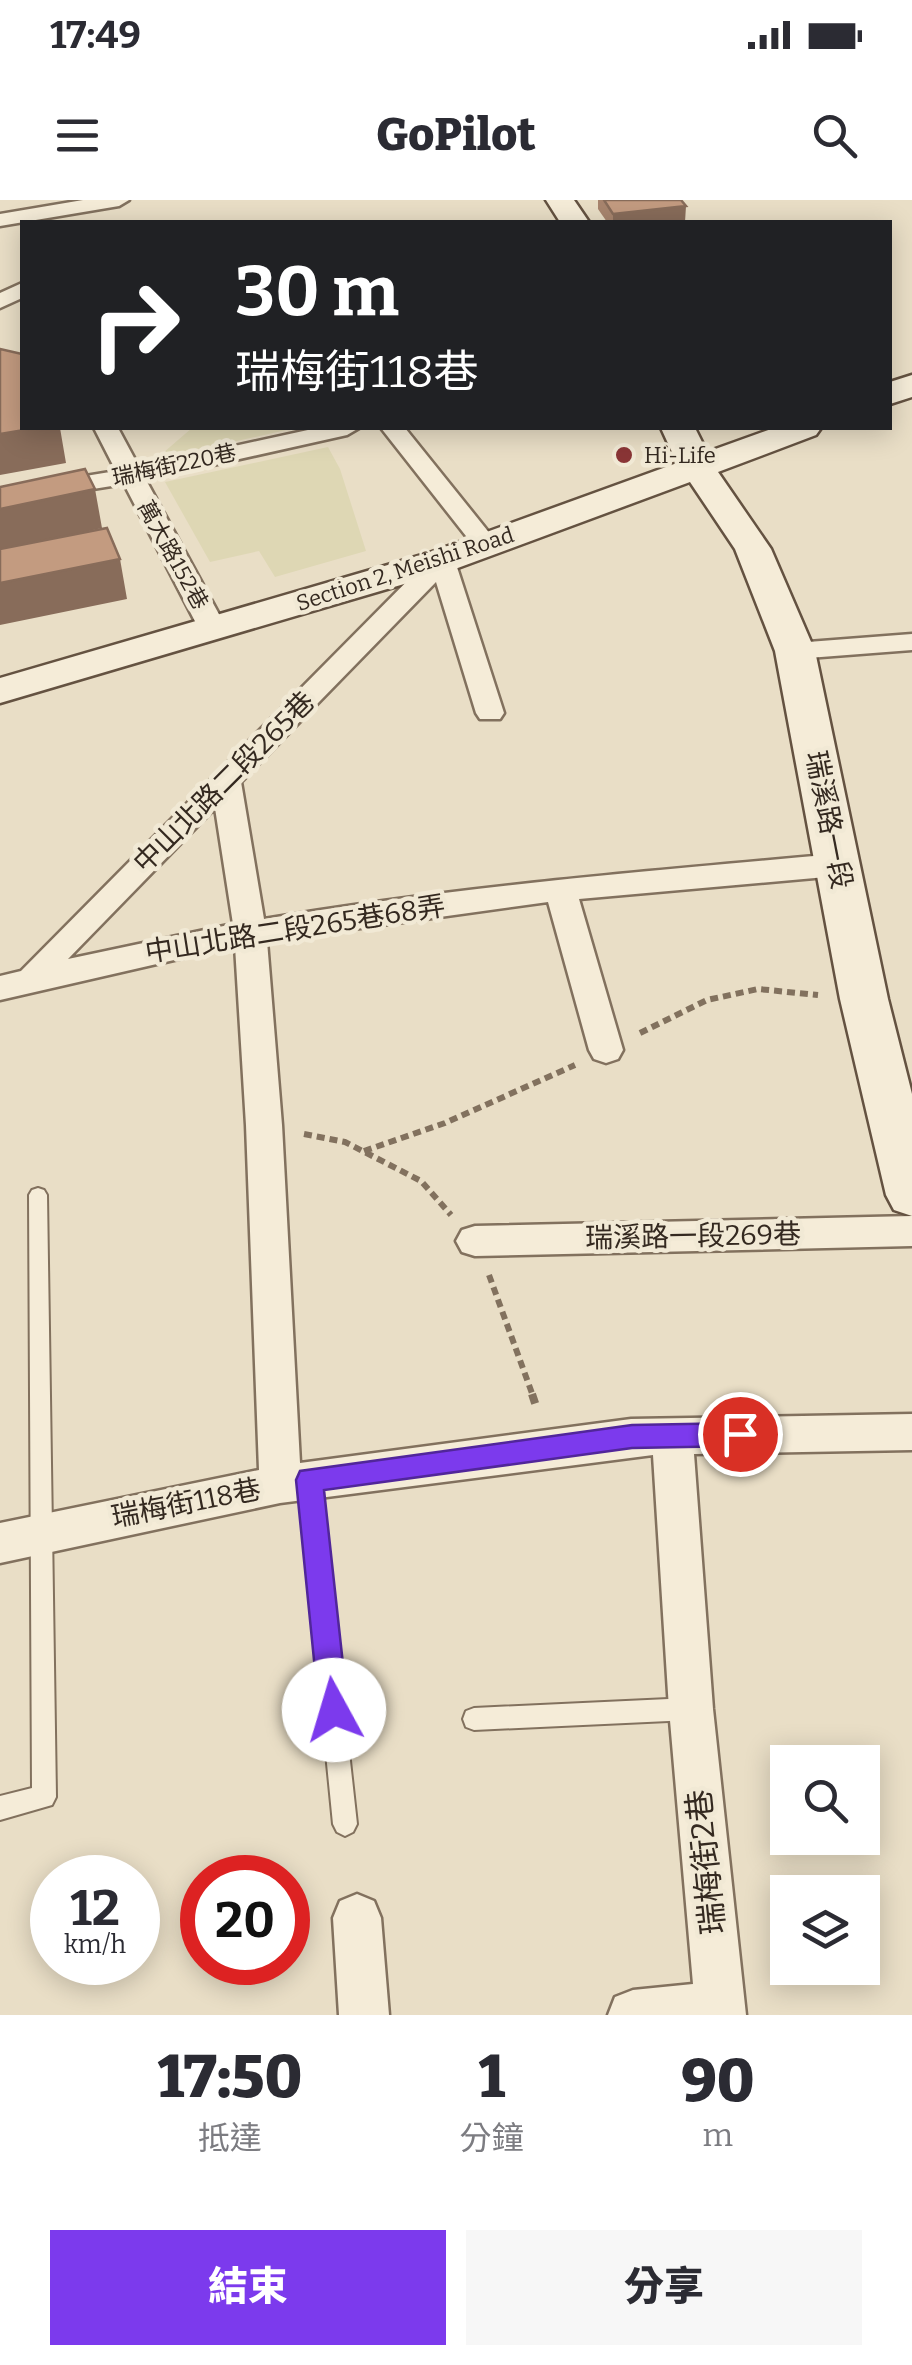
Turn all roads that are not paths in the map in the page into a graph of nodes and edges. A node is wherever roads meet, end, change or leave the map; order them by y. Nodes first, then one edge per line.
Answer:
1 (117, 200) edge
2 (6, 218) edge
3 (96, 220) edge
4 (20, 291) edge
5 (4, 315) edge
6 (107, 430) edge
7 (338, 430) edge
8 (395, 430) edge
9 (791, 430) edge
10 (687, 446) edge
11 (129, 476) junction
12 (0, 497) edge
13 (486, 544) junction
14 (442, 561) junction
15 (213, 629) junction
16 (912, 642) edge
17 (794, 651) junction
18 (0, 691) edge
19 (490, 713) dead end
20 (226, 781) junction
21 (837, 865) junction
22 (561, 892) junction
23 (250, 931) junction
24 (32, 980) junction
25 (0, 988) edge
26 (606, 1050) dead end
27 (38, 1195) dead end
28 (912, 1196) edge
29 (912, 1232) edge
30 (475, 1241) dead end
31 (912, 1432) edge
32 (672, 1435) junction
33 (294, 1482) junction
34 (41, 1532) junction
35 (0, 1543) edge
36 (690, 1709) junction
37 (474, 1719) dead end
38 (0, 1808) edge
39 (346, 1824) dead end
40 (357, 1918) dead end
41 (721, 2010) edge
42 (364, 2015) edge
43 (633, 2015) edge

1 - 2 street
1 - 3 street
4 - 5 street
6 - 11 street, 萬大路152巷
7 - 11 street, 瑞梅街220巷
8 - 13 street
9 - 10 street, Section 2, Meishi Road
10 - 13 street, Section 2, Meishi Road
10 - 17 street, 瑞溪路一段
11 - 12 street, 瑞梅街220巷
11 - 15 street, 萬大路152巷
13 - 14 street, Section 2, Meishi Road
14 - 15 street, Section 2, Meishi Road
14 - 19 street
14 - 20 street, 中山北路二段265巷
15 - 18 street, Section 2, Meishi Road
16 - 17 street
17 - 21 street, 瑞溪路一段
20 - 23 street
20 - 24 street, 中山北路二段265巷
21 - 22 street, 中山北路二段265巷68弄
21 - 28 street, 瑞溪路一段
22 - 23 street, 中山北路二段265巷68弄
22 - 26 street
23 - 24 street, 中山北路二段265巷68弄
23 - 33 street
24 - 25 street
27 - 34 lane
29 - 30 street, 瑞溪路一段269巷
31 - 32 street, 瑞梅街118巷
32 - 33 street, 瑞梅街118巷
32 - 36 street, 瑞梅街2巷
33 - 34 street, 瑞梅街118巷
33 - 39 lane
34 - 35 street, 瑞梅街118巷
34 - 38 lane
36 - 37 lane
36 - 41 street, 瑞梅街2巷
40 - 42 street
41 - 43 street

